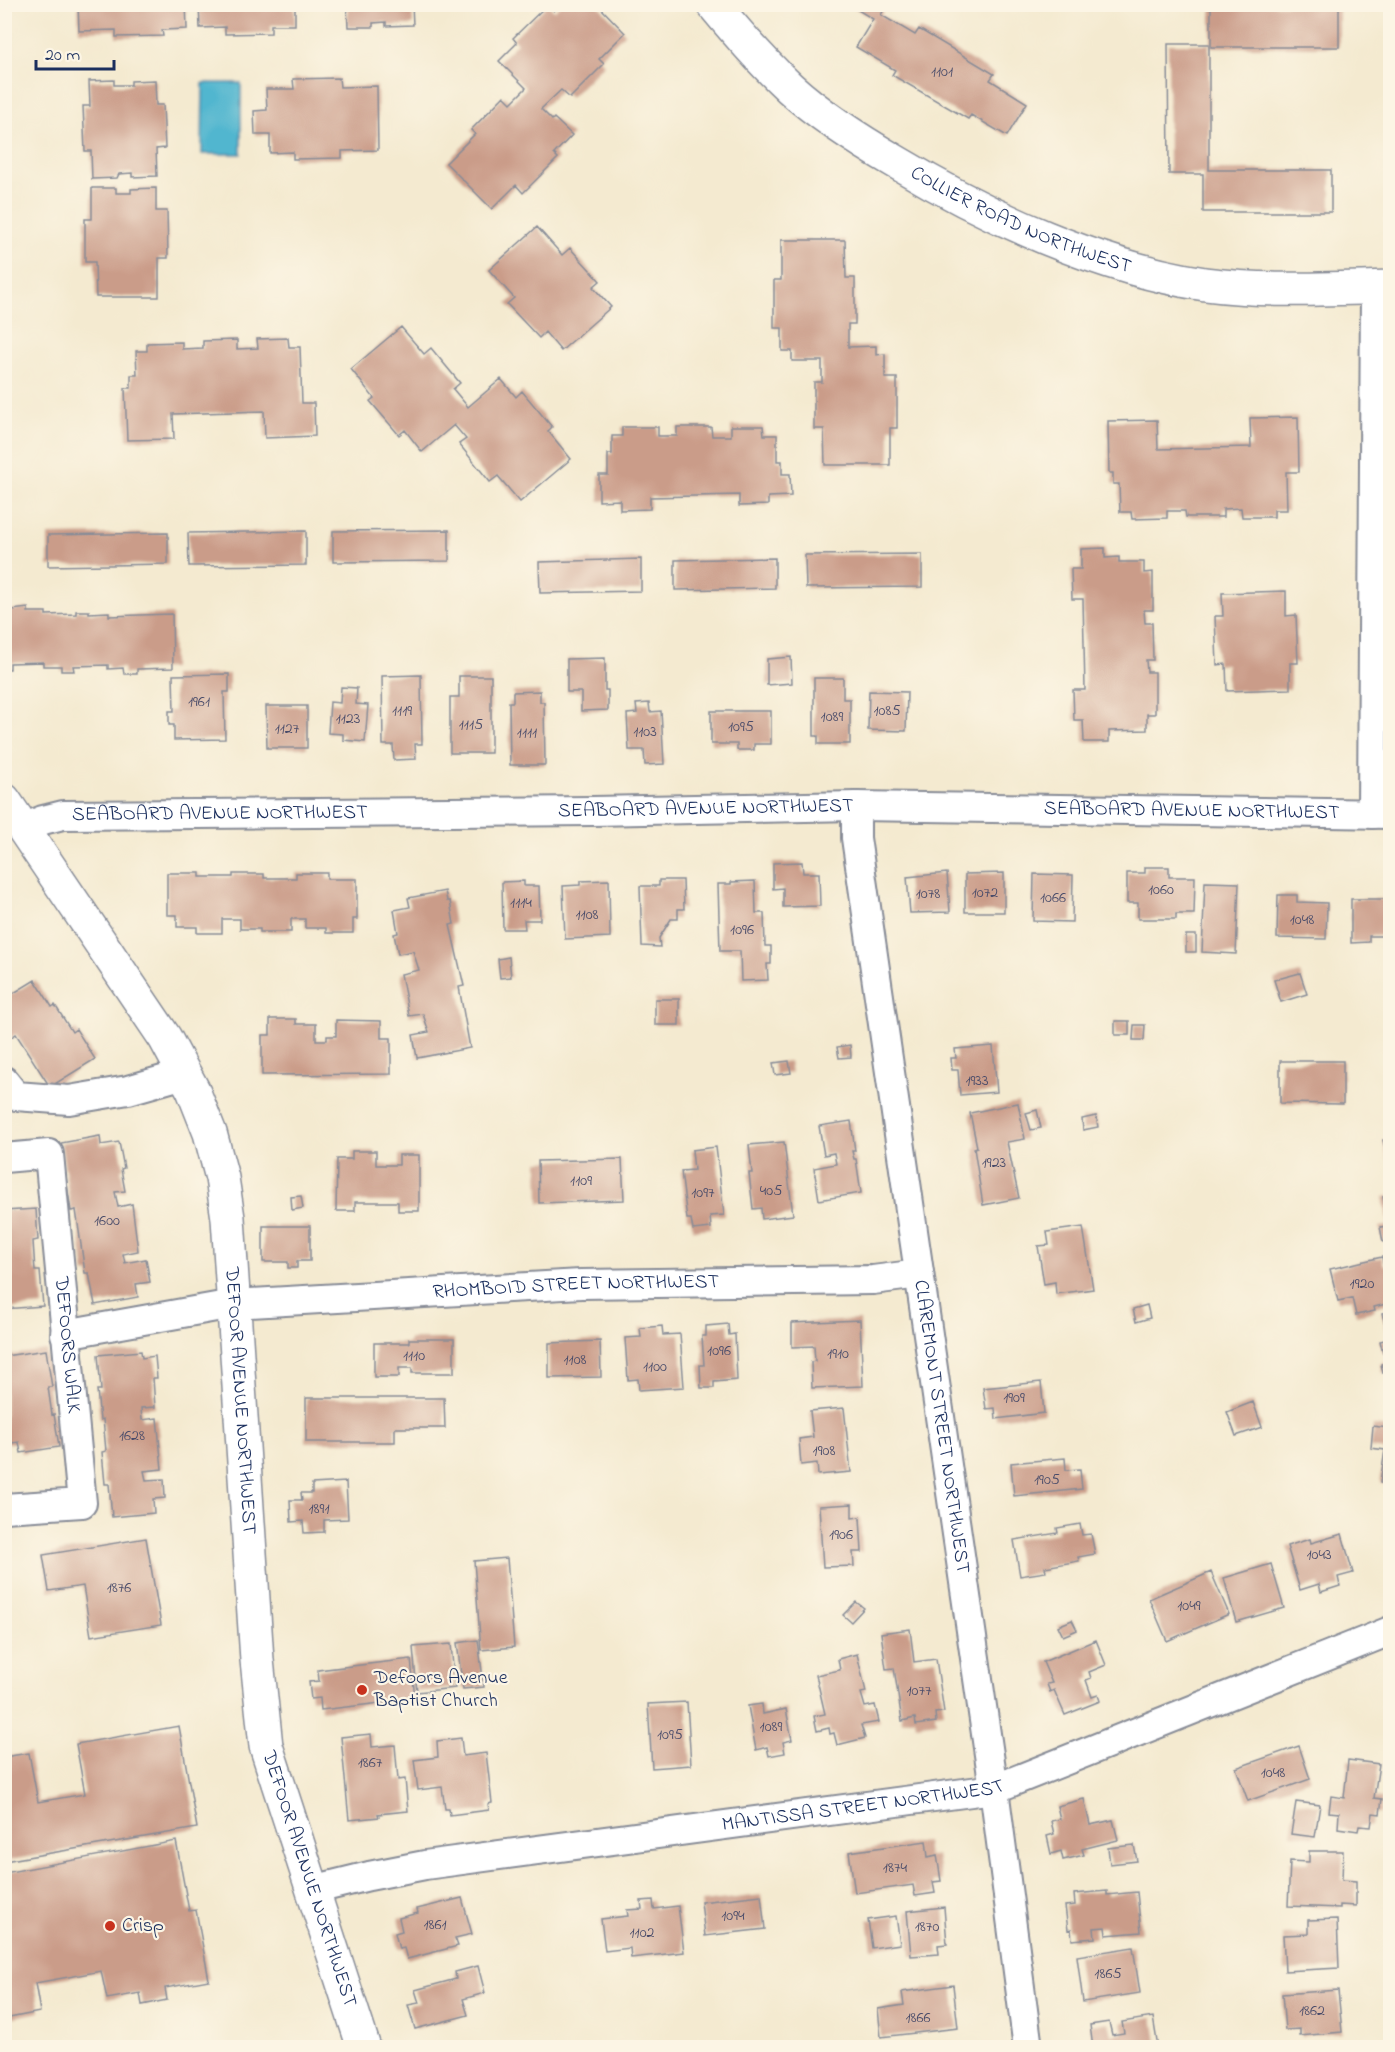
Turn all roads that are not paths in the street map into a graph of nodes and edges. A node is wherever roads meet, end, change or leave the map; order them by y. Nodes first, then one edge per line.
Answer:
1 (713, 4) edge
2 (1383, 287) edge
3 (4, 800) edge
4 (856, 806) junction
5 (1381, 814) edge
6 (24, 828) junction
7 (184, 1074) junction
8 (4, 1082) edge
9 (4, 1158) edge
10 (919, 1274) junction
11 (233, 1304) junction
12 (65, 1334) junction
13 (4, 1508) edge
14 (1390, 1631) edge
15 (994, 1789) junction
16 (312, 1890) junction
17 (364, 2048) edge
18 (1028, 2048) edge

1 - 2 street, COLLIER ROAD NORTHWEST
2 - 5 street
3 - 6 street, DEFOOR AVENUE NORTHWEST
4 - 5 street, SEABOARD AVENUE NORTHWEST
4 - 6 street, SEABOARD AVENUE NORTHWEST
4 - 10 street, CLAREMONT STREET NORTHWEST
6 - 7 street, DEFOOR AVENUE NORTHWEST
7 - 8 street
7 - 11 street, DEFOOR AVENUE NORTHWEST
9 - 12 street, DEFOORS WALK
10 - 11 street, RHOMBOID STREET NORTHWEST
10 - 15 street, CLAREMONT STREET NORTHWEST
11 - 12 street, RHOMBOID STREET NORTHWEST
11 - 16 street, DEFOOR AVENUE NORTHWEST
12 - 13 street, DEFOORS WALK
14 - 15 street, MANTISSA STREET NORTHWEST
15 - 16 street, MANTISSA STREET NORTHWEST
15 - 18 street, CLAREMONT STREET NORTHWEST
16 - 17 street, DEFOOR AVENUE NORTHWEST

